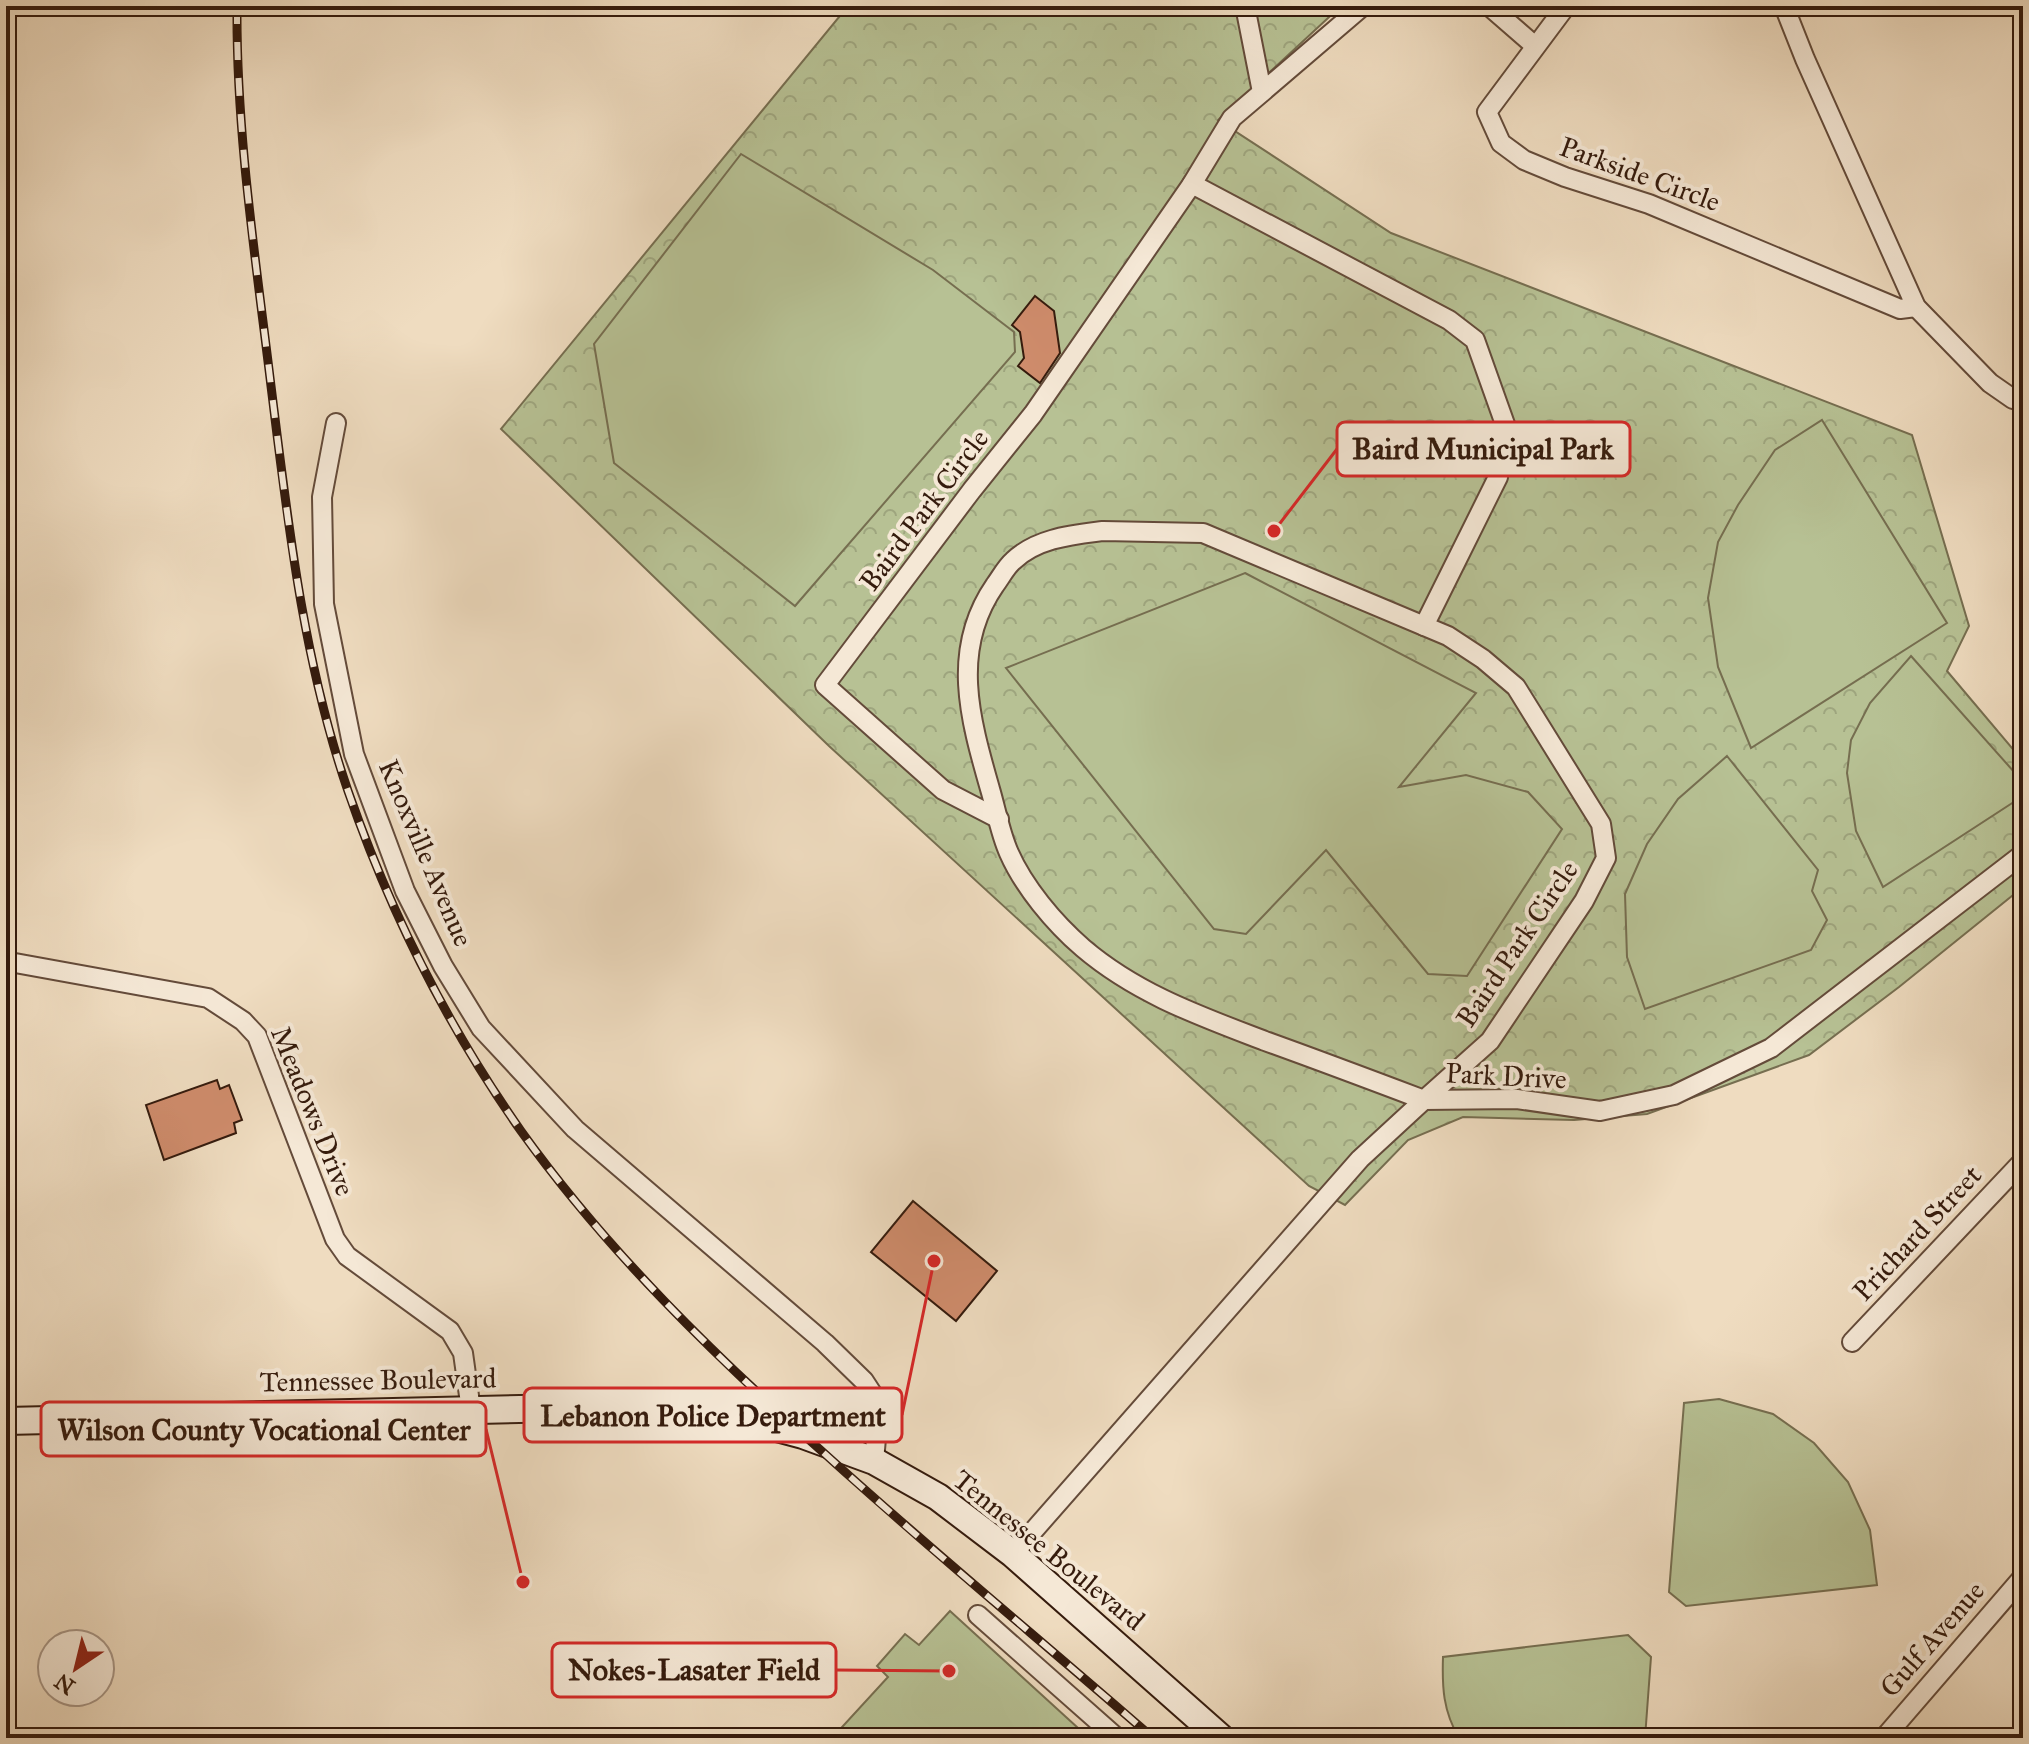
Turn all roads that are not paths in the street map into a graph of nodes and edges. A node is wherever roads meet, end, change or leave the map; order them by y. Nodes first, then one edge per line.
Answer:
1 (1245, 6) edge
2 (1363, 6) edge
3 (1489, 6) edge
4 (1566, 6) edge
5 (1784, 6) edge
6 (1535, 46) junction
7 (1262, 92) junction
8 (1192, 184) junction
9 (1916, 307) junction
10 (2023, 400) edge
11 (336, 423) dead end
12 (1424, 626) junction
13 (999, 819) junction
14 (2023, 854) edge
15 (6, 964) edge
16 (1424, 1100) junction
17 (2023, 1161) edge
18 (1852, 1342) dead end
19 (471, 1410) junction
20 (6, 1421) edge
21 (874, 1461) junction
22 (1013, 1554) junction
23 (2023, 1577) edge
24 (978, 1615) dead end
25 (1117, 1738) edge
26 (1221, 1738) edge
27 (1884, 1738) edge

1 - 7 street
2 - 7 street, Baird Park Circle
3 - 6 street
4 - 6 street, Parkside Circle
5 - 9 street
6 - 9 street, Parkside Circle
7 - 8 street, Baird Park Circle
8 - 12 street
8 - 13 street, Baird Park Circle
9 - 10 street
11 - 21 street, Knoxville Avenue
12 - 13 street, Baird Park Circle
12 - 16 street, Baird Park Circle
13 - 16 street, Baird Park Circle
14 - 16 street, Park Drive
15 - 19 street, Meadows Drive
16 - 22 street, Park Drive
17 - 18 street, Prichard Street
19 - 20 street, Tennessee Boulevard
19 - 21 street, Tennessee Boulevard
21 - 22 street, Tennessee Boulevard
22 - 26 street, Tennessee Boulevard
23 - 27 street, Gulf Avenue
24 - 25 street

